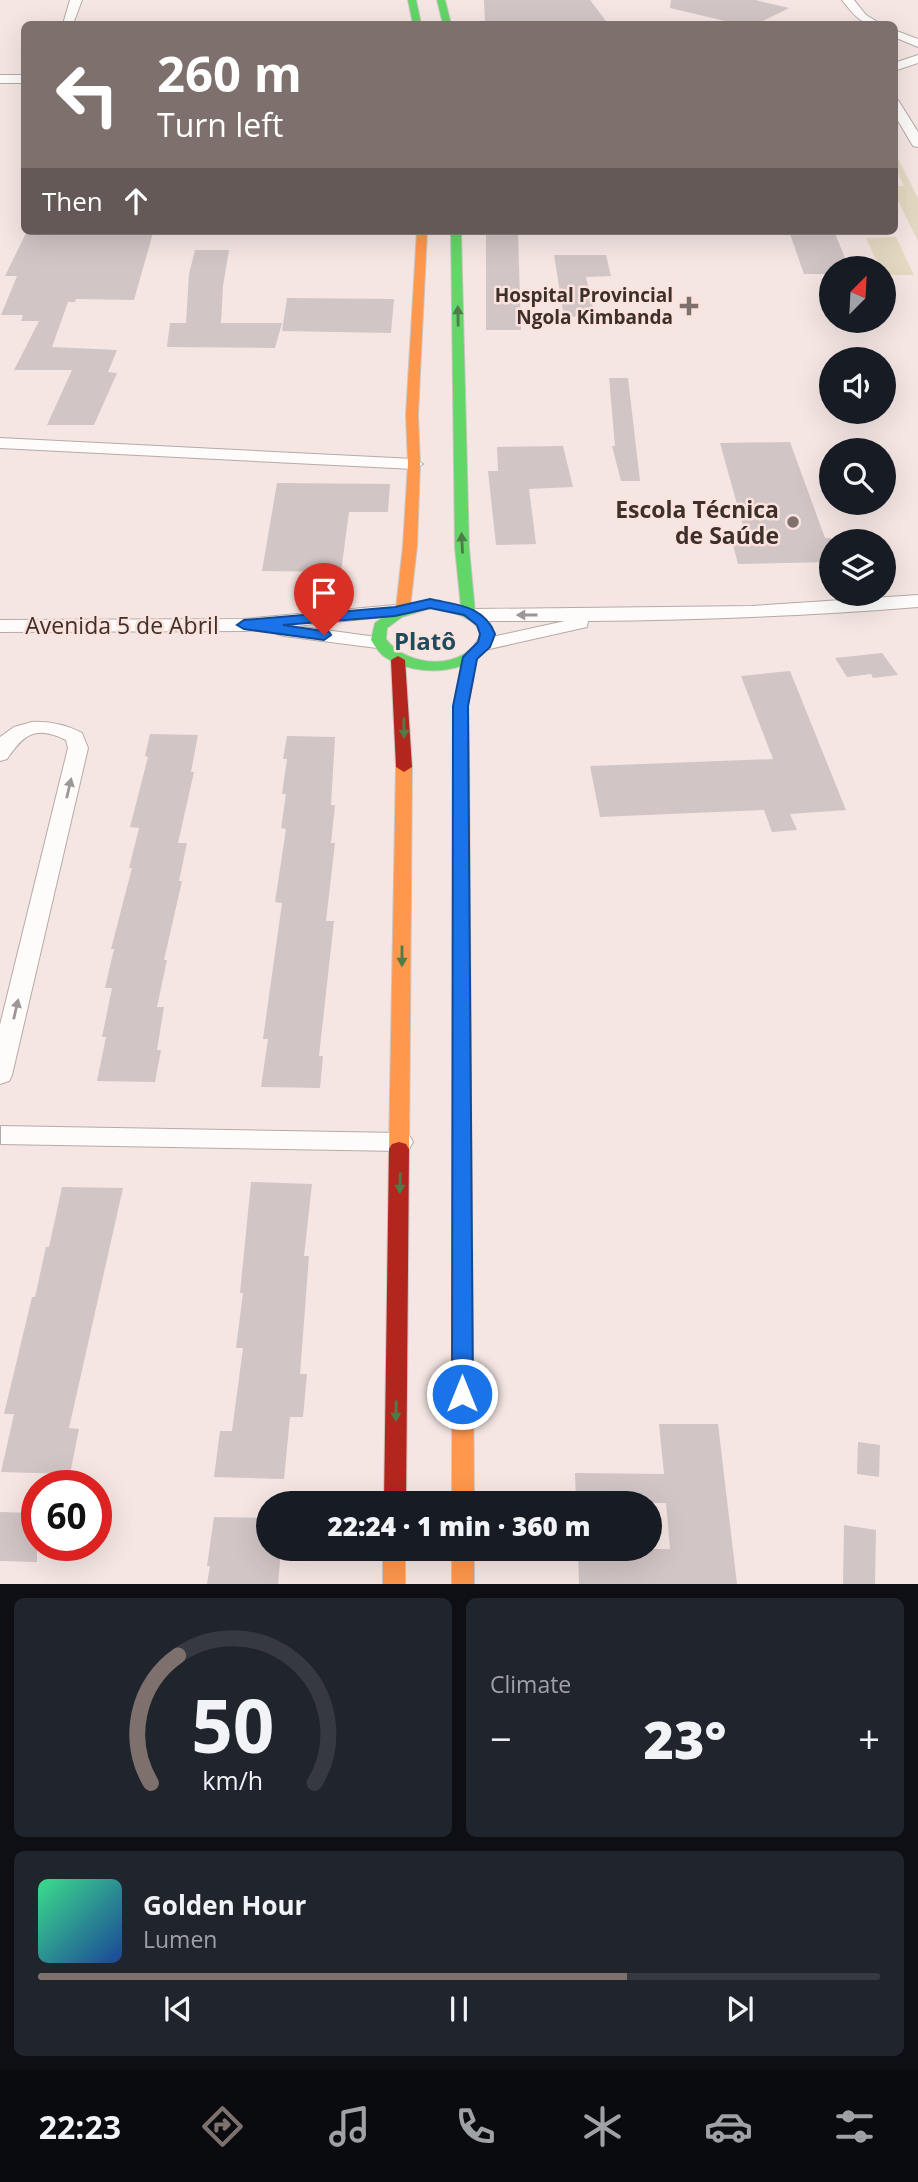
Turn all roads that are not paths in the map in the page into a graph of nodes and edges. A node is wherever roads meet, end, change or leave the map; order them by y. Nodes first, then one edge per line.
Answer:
1 (76, 0) edge
2 (412, 0) edge
3 (441, 0) edge
4 (851, 5) edge
5 (69, 21) edge
6 (416, 21) edge
7 (446, 21) edge
8 (871, 21) edge
9 (899, 34) edge
10 (918, 36) edge
11 (918, 43) edge
12 (918, 59) edge
13 (0, 67) edge
14 (21, 68) edge
15 (898, 69) edge
16 (0, 79) edge
17 (21, 79) edge
18 (898, 110) edge
19 (918, 143) edge
20 (422, 235) edge
21 (456, 235) edge
22 (0, 443) edge
23 (414, 464) junction
24 (918, 601) edge
25 (399, 610) junction
26 (471, 613) junction
27 (620, 615) junction
28 (244, 625) junction
29 (0, 626) edge
30 (377, 642) junction
31 (485, 644) junction
32 (470, 657) junction
33 (398, 660) junction
34 (0, 755) edge
35 (0, 1076) edge
36 (0, 1134) edge
37 (400, 1142) junction
38 (395, 1491) edge
39 (463, 1491) edge
40 (394, 1561) edge
41 (463, 1561) edge
42 (394, 1584) edge
43 (463, 1584) edge

1 - 5 street
2 - 6 main road
3 - 7 main road
4 - 8 street
9 - 10 street
9 - 11 street
12 - 15 street
13 - 14 street
16 - 17 street
18 - 19 street
20 - 23 main road
26 -> 21 main road
22 - 23 street
23 - 25 main road
24 - 27 street
25 - 26 main road
25 - 28 street, Avenida 5 de Abril
25 - 30 main road
27 -> 26 street
26 - 31 main road
27 - 31 street
28 - 29 street, Avenida 5 de Abril
28 - 30 street, Avenida 5 de Abril
30 - 33 main road
31 - 32 main road
32 - 33 main road
32 - 39 main road
33 -> 37 main road
35 -> 34 street
36 - 37 street
37 -> 38 main road
40 - 42 main road
41 - 43 main road

